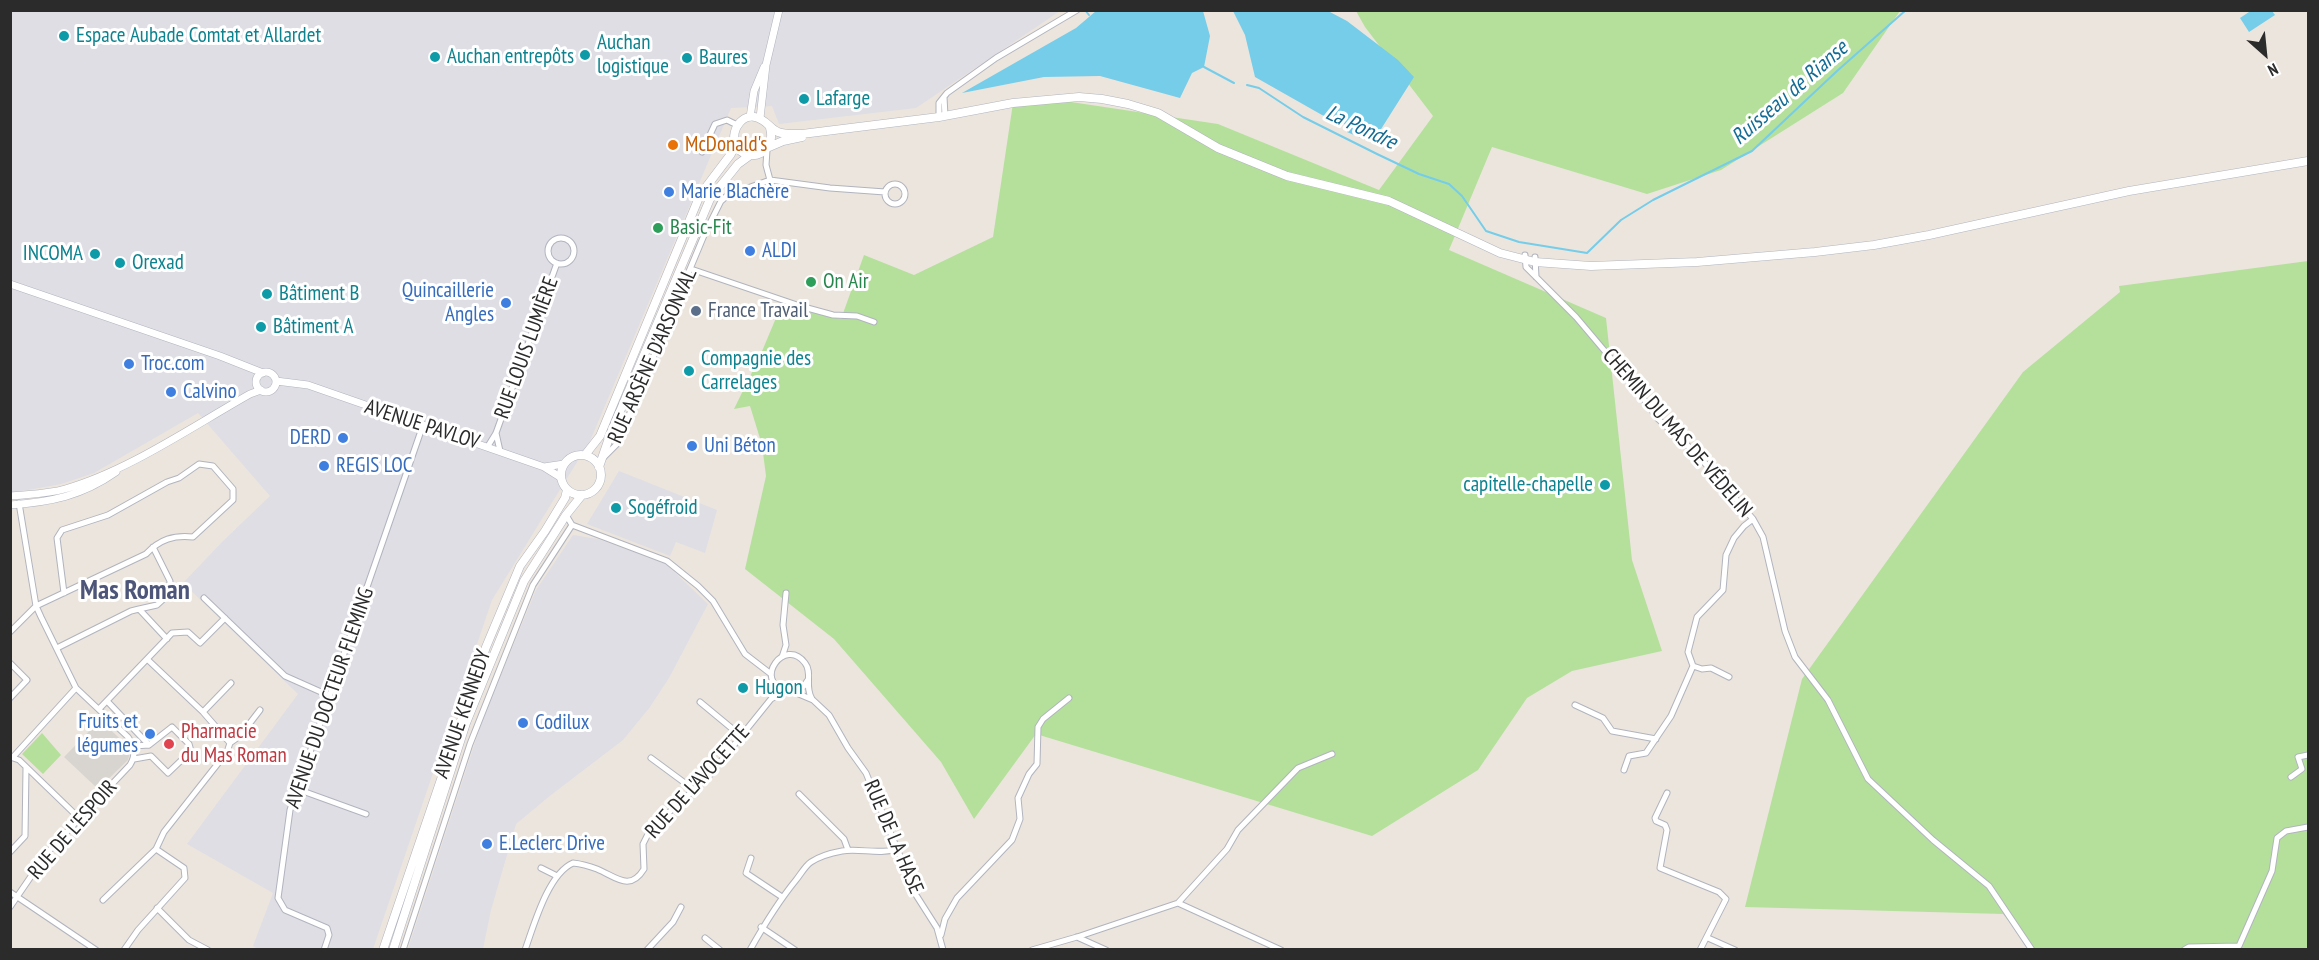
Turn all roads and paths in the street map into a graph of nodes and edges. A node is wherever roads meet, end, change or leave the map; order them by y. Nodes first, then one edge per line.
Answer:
1 (779, 10) edge
2 (1077, 10) edge
3 (766, 65) junction
4 (942, 116) junction
5 (750, 117) junction
6 (760, 118) junction
7 (737, 125) junction
8 (770, 128) junction
9 (814, 132) junction
10 (735, 145) junction
11 (768, 148) junction
12 (702, 152) dead end
13 (753, 156) junction
14 (2308, 162) edge
15 (766, 165) junction
16 (770, 180) junction
17 (885, 192) dead end
18 (1525, 257) junction
19 (1535, 260) junction
20 (557, 263) junction
21 (691, 269) junction
22 (1536, 279) junction
23 (10, 284) edge
24 (874, 322) dead end
25 (259, 377) junction
26 (275, 384) junction
27 (261, 390) junction
28 (250, 394) junction
29 (423, 425) junction
30 (496, 433) junction
31 (488, 446) junction
32 (501, 451) junction
33 (585, 455) junction
34 (603, 458) junction
35 (133, 460) junction
36 (564, 464) junction
37 (544, 466) junction
38 (600, 467) junction
39 (560, 477) junction
40 (567, 490) junction
41 (582, 495) junction
42 (14, 496) edge
43 (19, 505) junction
44 (10, 506) edge
45 (566, 515) junction
46 (1753, 519) junction
47 (572, 525) junction
48 (153, 547) junction
49 (64, 593) junction
50 (786, 593) dead end
51 (204, 598) dead end
52 (36, 606) junction
53 (139, 609) junction
54 (225, 618) junction
55 (10, 632) edge
56 (167, 639) junction
57 (786, 645) junction
58 (57, 648) junction
59 (792, 655) junction
60 (782, 657) junction
61 (147, 659) junction
62 (10, 663) edge
63 (758, 664) junction
64 (774, 664) junction
65 (1693, 666) junction
66 (771, 674) junction
67 (1729, 677) dead end
68 (807, 681) junction
69 (231, 683) dead end
70 (774, 683) junction
71 (76, 688) junction
72 (784, 691) junction
73 (794, 692) junction
74 (330, 696) junction
75 (10, 698) edge
76 (1069, 698) dead end
77 (771, 699) junction
78 (813, 700) junction
79 (107, 701) junction
80 (700, 702) dead end
81 (1575, 705) dead end
82 (99, 710) junction
83 (260, 711) dead end
84 (203, 712) junction
85 (741, 735) junction
86 (1656, 739) junction
87 (230, 743) junction
88 (149, 744) junction
89 (134, 753) junction
90 (1332, 754) dead end
91 (2308, 755) edge
92 (12, 757) edge
93 (651, 758) dead end
94 (26, 768) junction
95 (1624, 770) dead end
96 (2290, 777) dead end
97 (297, 789) junction
98 (693, 789) junction
99 (1667, 793) dead end
100 (799, 794) dead end
101 (366, 814) dead end
102 (80, 818) junction
103 (2308, 827) edge
104 (156, 849) junction
105 (897, 849) junction
106 (848, 850) junction
107 (10, 852) edge
108 (751, 858) dead end
109 (541, 868) dead end
110 (557, 876) junction
111 (10, 892) edge
112 (17, 897) junction
113 (782, 897) junction
114 (103, 900) dead end
115 (1178, 903) junction
116 (10, 907) edge
117 (681, 907) dead end
118 (158, 908) junction
119 (761, 927) junction
120 (940, 936) junction
121 (705, 938) dead end
122 (1077, 938) junction
123 (1708, 938) junction
124 (96, 950) edge
125 (124, 950) edge
126 (208, 950) edge
127 (324, 950) edge
128 (383, 950) edge
129 (393, 950) edge
130 (403, 950) edge
131 (525, 950) edge
132 (647, 950) edge
133 (720, 950) edge
134 (750, 950) edge
135 (795, 950) edge
136 (943, 950) edge
137 (1032, 950) edge
138 (1106, 950) edge
139 (1281, 950) edge
140 (1700, 950) edge
141 (1735, 950) edge
142 (2032, 950) edge
143 (2184, 950) edge

1 - 3 street
2 - 4 street
3 - 5 street
3 - 6 street
4 - 9 main road
4 - 18 main road
5 - 6 main road
5 - 7 main road
6 - 8 main road
7 - 10 main road
7 - 12 street
8 - 9 main road
8 - 11 main road
9 - 11 main road
10 - 13 main road
10 - 33 main road
11 - 13 main road
11 - 15 street
13 - 15 street
13 - 34 main road
14 - 19 main road
15 - 16 street
16 - 17 street, RUE ARSÈNE D'ARSONVAL
16 - 21 street, RUE ARSÈNE D'ARSONVAL
18 - 19 main road
18 - 22 street, CHEMIN DU MAS DE VÉDELIN
19 - 22 street
20 - 20 street
20 - 30 street, RUE LOUIS LUMIÈRE
21 - 24 street
21 - 34 street, RUE ARSÈNE D'ARSONVAL
22 - 46 street, CHEMIN DU MAS DE VÉDELIN
23 - 25 street
25 - 26 street
25 - 27 street
25 - 28 street
26 - 27 street, AVENUE PAVLOV
26 - 29 street, AVENUE PAVLOV
27 - 28 street, AVENUE PAVLOV
28 - 35 street, AVENUE PAVLOV
29 - 31 street, AVENUE PAVLOV
29 - 74 street, AVENUE DU DOCTEUR FLEMING
30 - 31 street, RUE LOUIS LUMIÈRE
30 - 32 street, RUE LOUIS LUMIÈRE
31 - 32 street, AVENUE PAVLOV
32 - 37 street, AVENUE PAVLOV
33 - 36 main road
33 - 38 main road
34 - 38 main road
35 - 42 street
35 - 43 street
36 - 37 street, AVENUE PAVLOV
36 - 39 main road
37 - 39 street, AVENUE PAVLOV
38 - 41 main road
39 - 40 main road
40 - 41 main road
40 - 128 main road, AVENUE KENNEDY
41 - 45 main road, AVENUE KENNEDY
42 - 43 street
43 - 44 street
43 - 52 street
45 - 47 street
45 - 129 main road, AVENUE KENNEDY
46 - 65 street
46 - 142 street, CHEMIN DU MAS DE VÉDELIN
47 - 63 street
47 - 130 street
48 - 49 street
48 - 49 street
48 - 53 street
49 - 52 street
50 - 57 street
51 - 54 street
52 - 55 street
52 - 58 street
53 - 56 street
53 - 58 street
54 - 56 street
54 - 74 street
56 - 61 street
57 - 59 street
57 - 60 street
58 - 71 street
59 - 60 street
59 - 68 street
60 - 64 street
61 - 79 street
61 - 84 street
62 - 75 street
63 - 64 street
63 - 66 street
64 - 66 street
65 - 67 street
65 - 86 street
66 - 70 street
68 - 73 street
68 - 78 street
69 - 84 street
70 - 72 street
70 - 77 street
71 - 82 street
71 - 92 street
72 - 73 street
72 - 77 street
73 - 78 street
74 - 97 street, AVENUE DU DOCTEUR FLEMING
76 - 120 street
77 - 85 street, RUE DE L'AVOCETTE
78 - 105 street, RUE DE LA HASE
79 - 82 street
79 - 88 street
80 - 85 street
81 - 86 street
82 - 89 street
83 - 87 street
84 - 87 street
85 - 98 street, RUE DE L'AVOCETTE
86 - 95 street
87 - 104 street
88 - 89 street
88 - 89 street
89 - 102 street, RUE DE L'ESPOIR
90 - 115 street
91 - 96 street
92 - 94 street
93 - 98 street
94 - 102 street
94 - 107 street
97 - 101 street
97 - 127 street, AVENUE DU DOCTEUR FLEMING
98 - 110 street, RUE DE L'AVOCETTE
99 - 123 street
100 - 106 street
102 - 112 street, RUE DE L'ESPOIR
103 - 143 street
104 - 114 street
104 - 118 street
105 - 106 street
105 - 120 street, RUE DE LA HASE
106 - 113 street
108 - 113 street
109 - 110 street
110 - 131 street
111 - 112 street
112 - 116 street, RUE DE L'ESPOIR
112 - 124 street
113 - 119 street
115 - 122 street
115 - 139 street
117 - 132 street
118 - 125 street
118 - 126 street
119 - 134 street
119 - 135 street
120 - 136 street, RUE DE LA HASE
121 - 133 street
122 - 137 street
122 - 138 street
123 - 140 street
123 - 141 street

